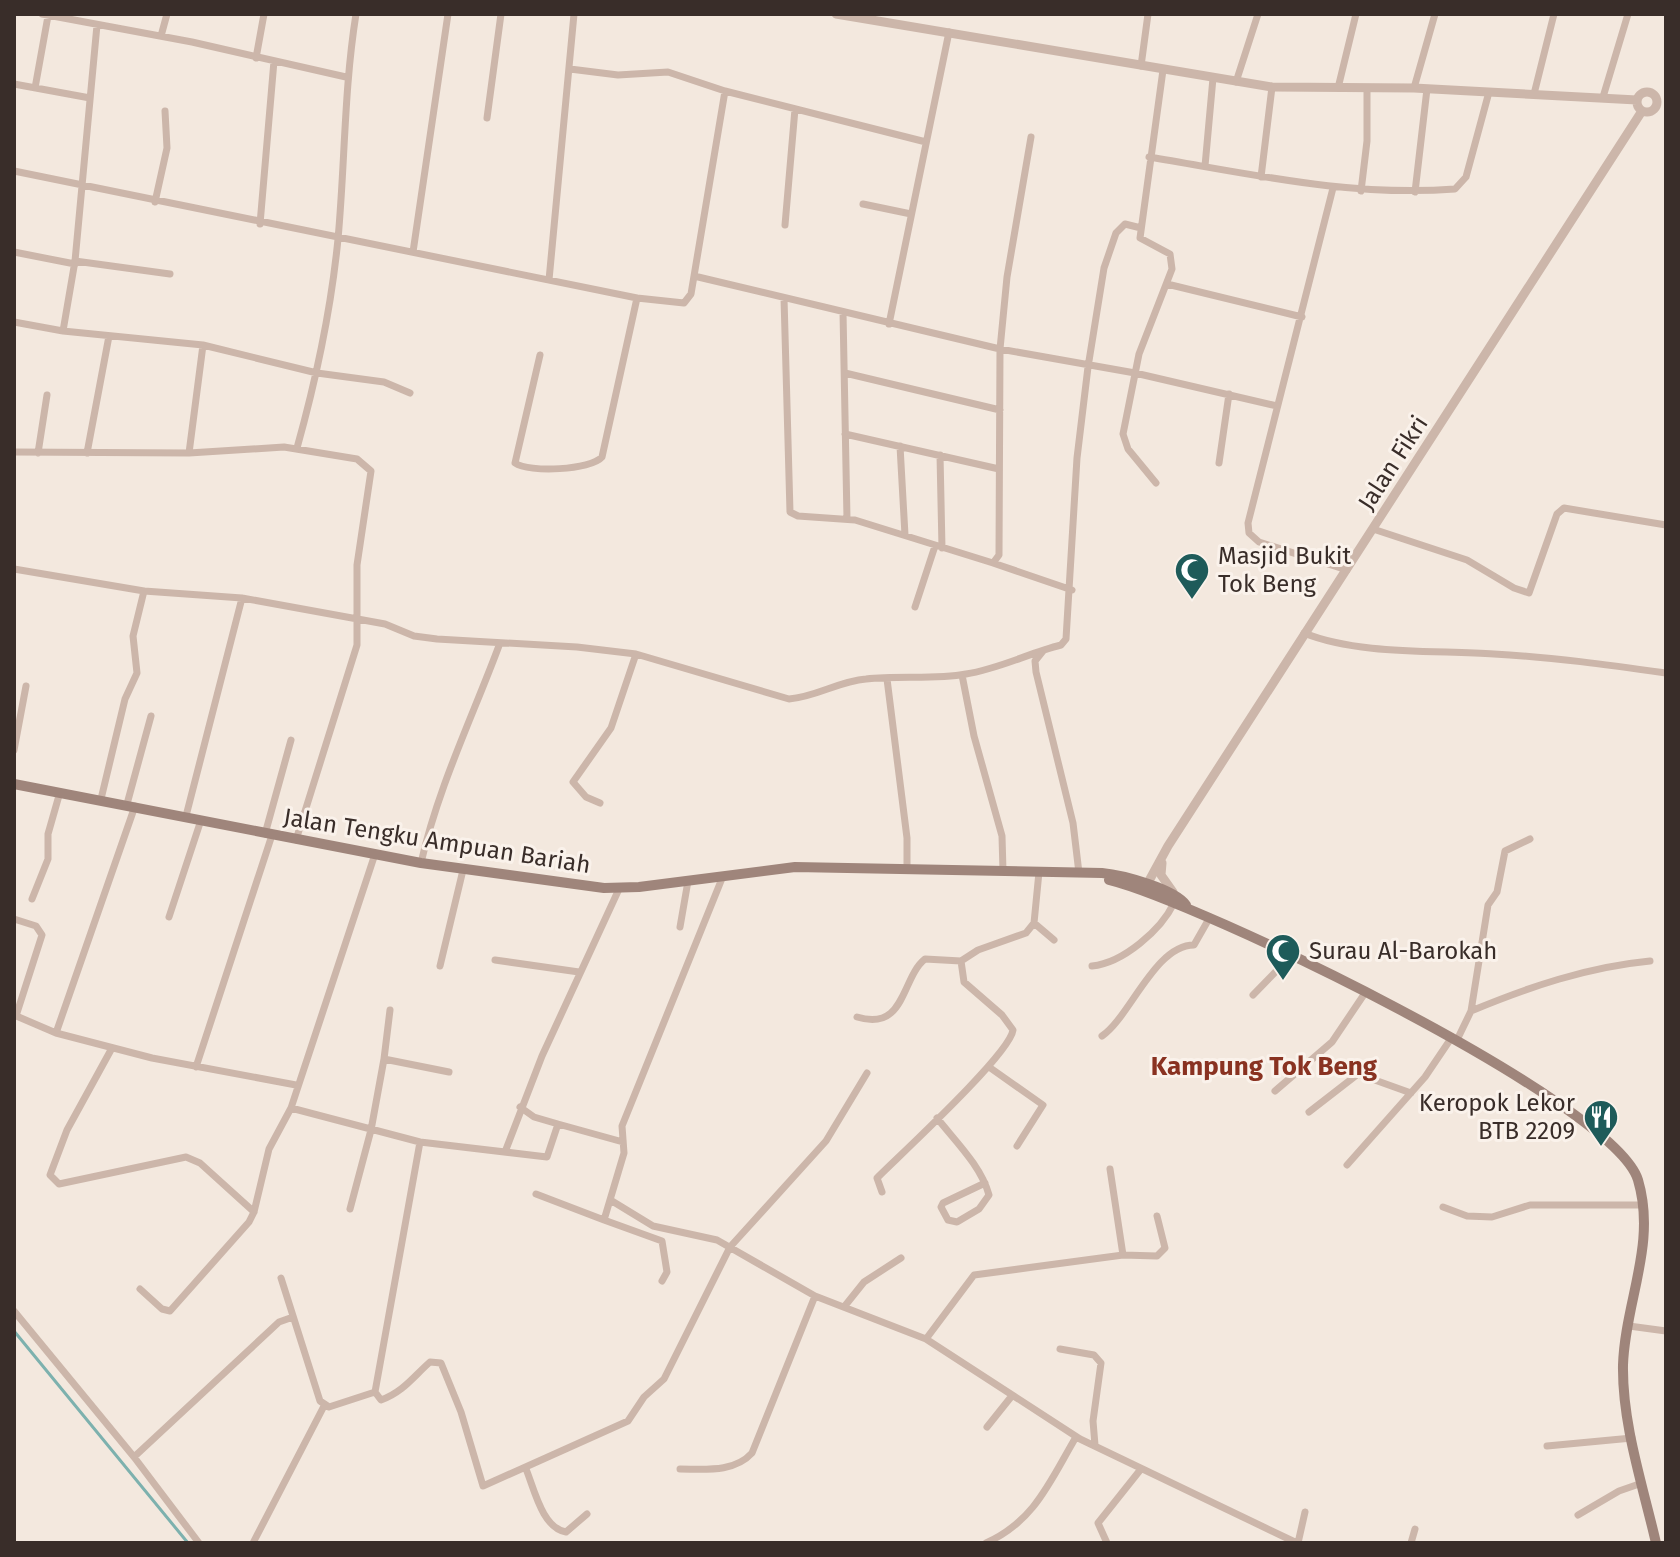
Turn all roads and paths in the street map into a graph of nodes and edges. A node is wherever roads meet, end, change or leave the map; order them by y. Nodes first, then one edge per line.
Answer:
1 (167, 14) edge
2 (264, 14) edge
3 (356, 14) edge
4 (448, 14) edge
5 (501, 14) edge
6 (574, 14) edge
7 (836, 14) edge
8 (1148, 14) edge
9 (1258, 14) edge
10 (1356, 14) edge
11 (1435, 14) edge
12 (1554, 14) edge
13 (1628, 14) edge
14 (45, 15) edge
15 (869, 16) edge
16 (97, 25) junction
17 (949, 32) junction
18 (161, 36) junction
19 (256, 58) junction
20 (274, 61) junction
21 (1141, 66) junction
22 (570, 69) junction
23 (1163, 70) junction
24 (346, 77) junction
25 (1213, 78) junction
26 (1236, 82) junction
27 (14, 84) edge
28 (1272, 87) junction
29 (35, 88) junction
30 (1338, 88) junction
31 (1414, 88) junction
32 (1367, 89) junction
33 (1427, 89) junction
34 (725, 91) junction
35 (1489, 92) junction
36 (1534, 94) junction
37 (1603, 97) junction
38 (90, 98) junction
39 (1661, 98) edge
40 (1637, 100) junction
41 (795, 109) junction
42 (165, 111) dead end
43 (1642, 111) junction
44 (487, 118) dead end
45 (1031, 137) dead end
46 (926, 142) junction
47 (1149, 157) junction
48 (1205, 166) junction
49 (14, 171) edge
50 (1261, 177) junction
51 (81, 187) junction
52 (1333, 188) junction
53 (1361, 191) junction
54 (1415, 192) junction
55 (155, 202) junction
56 (863, 204) dead end
57 (911, 214) junction
58 (260, 224) junction
59 (785, 225) dead end
60 (1141, 228) junction
61 (338, 239) junction
62 (14, 252) edge
63 (413, 252) junction
64 (75, 262) junction
65 (170, 274) dead end
66 (694, 276) junction
67 (549, 280) junction
68 (1167, 284) junction
69 (637, 298) junction
70 (784, 298) junction
71 (843, 312) junction
72 (1302, 317) junction
73 (14, 322) edge
74 (889, 324) junction
75 (63, 331) junction
76 (109, 336) junction
77 (203, 345) junction
78 (1000, 349) junction
79 (540, 355) dead end
80 (1088, 367) junction
81 (317, 373) junction
82 (845, 373) junction
83 (1135, 373) junction
84 (410, 393) dead end
85 (1229, 394) junction
86 (47, 395) dead end
87 (1277, 406) junction
88 (1000, 410) junction
89 (845, 434) junction
90 (900, 446) junction
91 (297, 448) junction
92 (14, 452) edge
93 (38, 453) junction
94 (87, 453) junction
95 (189, 453) junction
96 (940, 455) junction
97 (1219, 463) dead end
98 (999, 469) junction
99 (1156, 483) dead end
100 (847, 519) junction
101 (1666, 525) edge
102 (1373, 529) junction
103 (905, 535) junction
104 (938, 547) junction
105 (993, 563) junction
106 (14, 569) edge
107 (1347, 570) junction
108 (1072, 590) junction
109 (144, 591) junction
110 (242, 598) junction
111 (915, 607) dead end
112 (358, 622) junction
113 (1304, 633) junction
114 (500, 643) junction
115 (1046, 649) junction
116 (636, 654) junction
117 (1020, 656) junction
118 (1036, 672) junction
119 (1666, 673) edge
120 (962, 675) junction
121 (887, 679) junction
122 (26, 686) dead end
123 (151, 716) dead end
124 (291, 740) dead end
125 (14, 750) edge
126 (14, 784) edge
127 (60, 792) junction
128 (101, 799) junction
129 (600, 803) dead end
130 (131, 805) junction
131 (186, 816) junction
132 (201, 820) junction
133 (268, 834) junction
134 (1530, 839) dead end
135 (296, 840) junction
136 (1168, 846) junction
137 (375, 854) junction
138 (1162, 860) junction
139 (421, 863) junction
140 (907, 868) junction
141 (463, 870) junction
142 (1003, 871) junction
143 (1039, 872) junction
144 (1079, 873) junction
145 (724, 874) junction
146 (688, 881) junction
147 (1143, 886) junction
148 (619, 889) junction
149 (32, 899) dead end
150 (1181, 903) junction
151 (169, 917) dead end
152 (1210, 917) junction
153 (14, 919) edge
154 (1034, 923) junction
155 (680, 927) dead end
156 (1054, 940) dead end
157 (1291, 956) junction
158 (495, 960) dead end
159 (961, 961) junction
160 (1650, 961) dead end
161 (440, 966) dead end
162 (1092, 966) dead end
163 (579, 972) junction
164 (1365, 993) junction
165 (1253, 995) dead end
166 (390, 1010) dead end
167 (1471, 1011) junction
168 (15, 1016) edge
169 (857, 1017) dead end
170 (56, 1033) junction
171 (1102, 1036) dead end
172 (1454, 1038) junction
173 (112, 1048) junction
174 (384, 1059) junction
175 (196, 1067) junction
176 (989, 1067) junction
177 (449, 1072) dead end
178 (867, 1073) dead end
179 (296, 1085) junction
180 (1275, 1091) dead end
181 (1411, 1093) junction
182 (520, 1107) junction
183 (291, 1108) junction
184 (1309, 1112) dead end
185 (937, 1118) junction
186 (558, 1124) junction
187 (371, 1130) junction
188 (420, 1142) junction
189 (623, 1142) junction
190 (1017, 1146) dead end
191 (505, 1152) junction
192 (1347, 1165) dead end
193 (1110, 1169) dead end
194 (985, 1183) junction
195 (882, 1192) dead end
196 (536, 1194) dead end
197 (612, 1201) junction
198 (1644, 1205) junction
199 (1443, 1207) dead end
200 (350, 1209) dead end
201 (254, 1212) junction
202 (1157, 1216) dead end
203 (604, 1220) junction
204 (730, 1247) junction
205 (1123, 1255) junction
206 (901, 1258) dead end
207 (281, 1278) dead end
208 (662, 1281) dead end
209 (140, 1289) dead end
210 (815, 1296) junction
211 (844, 1307) junction
212 (14, 1311) edge
213 (293, 1317) junction
214 (1629, 1326) junction
215 (1666, 1331) edge
216 (926, 1339) junction
217 (1060, 1349) dead end
218 (375, 1392) junction
219 (1011, 1397) junction
220 (324, 1406) junction
221 (987, 1427) dead end
222 (1076, 1437) junction
223 (1632, 1438) junction
224 (1095, 1445) junction
225 (1547, 1446) dead end
226 (134, 1457) junction
227 (526, 1469) junction
228 (680, 1469) dead end
229 (1141, 1469) junction
230 (1642, 1483) junction
231 (1305, 1512) dead end
232 (587, 1514) dead end
233 (1578, 1515) dead end
234 (1415, 1529) dead end
235 (199, 1543) edge
236 (253, 1543) edge
237 (986, 1543) edge
238 (1107, 1543) edge
239 (1296, 1543) edge
240 (1411, 1543) edge
241 (1656, 1543) edge

1 - 18 street
2 - 19 street
3 - 24 street
4 - 63 street
5 - 44 street
6 - 22 street
7 - 15 street
8 - 21 street
9 - 26 street
10 - 30 street
11 - 31 street
12 - 36 street
13 - 37 street
14 - 16 street
14 - 29 street
15 - 17 street
16 - 18 street
16 - 38 street
17 - 21 street
17 - 46 street
18 - 19 street
19 - 20 street
20 - 24 street
20 - 58 street
21 - 23 street
22 - 34 street
22 - 67 street
23 - 25 street
23 - 47 street
24 - 61 street
25 - 26 street
25 - 48 street
26 - 28 street
27 - 29 street
28 - 30 street
28 - 50 street
29 - 38 street
30 - 32 street
31 - 32 street
31 - 33 street
32 - 53 street
33 - 35 street
33 - 54 street
34 - 41 street
34 - 66 street
35 - 36 street
35 - 54 street
36 - 37 street
37 - 40 street
38 - 51 street
39 - 40 street
39 - 43 street, Jalan Fikri
40 - 43 street
41 - 46 street
41 - 59 street
42 - 55 street
43 - 102 street, Jalan Fikri
45 - 78 street
46 - 57 street
47 - 48 street
47 - 60 street
48 - 50 street
49 - 51 street
50 - 52 street
51 - 55 street
51 - 64 street
52 - 53 street
52 - 72 street
53 - 54 street
55 - 58 street
56 - 57 street
57 - 74 street
58 - 61 street
60 - 68 street
60 - 80 street
61 - 63 street
61 - 81 street
62 - 64 street
63 - 67 street
64 - 65 street
64 - 75 street
66 - 69 street
66 - 70 street
67 - 69 street
68 - 72 street
68 - 83 street
69 - 79 street
70 - 71 street
70 - 100 street
71 - 74 street
71 - 82 street
72 - 87 street
73 - 75 street
74 - 78 street
75 - 76 street
76 - 77 street
76 - 94 street
77 - 81 street
77 - 95 street
78 - 80 street
78 - 88 street
80 - 83 street
80 - 108 street
81 - 84 street
81 - 91 street
82 - 88 street
82 - 89 street
83 - 85 street
83 - 99 street
85 - 87 street
85 - 97 street
86 - 93 street
87 - 107 street
88 - 98 street
89 - 90 street
89 - 100 street
90 - 96 street
90 - 103 street
91 - 95 street
91 - 112 street
92 - 93 street
93 - 94 street
94 - 95 street
96 - 98 street
96 - 104 street
98 - 105 street
100 - 103 street
101 - 102 street
102 - 107 street, Jalan Fikri
103 - 104 street
104 - 105 street
104 - 111 street
105 - 108 street
106 - 109 street
107 - 113 street, Jalan Fikri
108 - 115 street
109 - 110 street
109 - 128 street
110 - 112 street
110 - 131 street
112 - 114 street
112 - 135 street
113 - 119 street
113 - 136 street, Jalan Fikri
114 - 116 street
114 - 139 street
115 - 117 street
115 - 118 street
116 - 121 street
116 - 129 street
117 - 118 street
117 - 120 street
118 - 144 street
120 - 121 street
120 - 142 street
121 - 140 street
122 - 125 street
123 - 130 street
124 - 133 street
126 - 127 main road, Jalan Tengku Ampuan Bariah
127 - 128 main road, Jalan Tengku Ampuan Bariah
127 - 149 street
128 - 130 main road, Jalan Tengku Ampuan Bariah
130 - 131 main road, Jalan Tengku Ampuan Bariah
130 - 170 street
131 - 132 main road, Jalan Tengku Ampuan Bariah
132 - 133 main road, Jalan Tengku Ampuan Bariah
132 - 151 street
133 - 135 main road, Jalan Tengku Ampuan Bariah
133 - 175 street
134 - 167 street
135 - 137 main road, Jalan Tengku Ampuan Bariah
136 - 138 street, Jalan Fikri
136 - 147 street, Jalan Fikri
137 - 139 main road, Jalan Tengku Ampuan Bariah
137 - 179 street
138 - 147 street, Jalan Fikri
138 - 150 street
139 - 141 main road, Jalan Tengku Ampuan Bariah
140 - 142 main road, Jalan Tengku Ampuan Bariah
140 - 145 main road, Jalan Tengku Ampuan Bariah
141 - 148 main road, Jalan Tengku Ampuan Bariah
141 - 161 street
142 - 143 main road, Jalan Tengku Ampuan Bariah
143 - 144 main road, Jalan Tengku Ampuan Bariah
143 - 154 street
144 - 147 main road, Jalan Tengku Ampuan Bariah
145 - 146 main road, Jalan Tengku Ampuan Bariah
145 - 189 street
146 - 148 main road, Jalan Tengku Ampuan Bariah
146 - 155 street
147 - 150 main road, Jalan Tengku Ampuan Bariah
148 - 163 street
150 - 152 main road, Jalan Tengku Ampuan Bariah
150 - 162 street
152 - 157 main road, Jalan Tengku Ampuan Bariah
152 - 171 street
153 - 168 street
154 - 156 street
154 - 159 street
157 - 164 main road, Jalan Tengku Ampuan Bariah
157 - 165 street
158 - 163 street
159 - 169 street
159 - 176 street
160 - 167 street
163 - 182 street
164 - 172 main road, Jalan Tengku Ampuan Bariah
164 - 180 street
166 - 174 street
167 - 172 street
168 - 170 street
170 - 173 street
172 - 181 street
172 - 198 main road, Jalan Tengku Ampuan Bariah
173 - 175 street
173 - 201 street
174 - 177 street
174 - 187 street
175 - 179 street
176 - 185 street
176 - 190 street
178 - 204 street
179 - 183 street
181 - 184 street
181 - 192 street
182 - 186 street
182 - 191 street
183 - 187 street
183 - 201 street
185 - 194 street
185 - 195 street
186 - 189 street
186 - 191 street
187 - 188 street
187 - 200 street
188 - 191 street
188 - 218 street
189 - 197 street
193 - 205 street
194 - 194 street
196 - 203 street
197 - 203 street
197 - 204 street
198 - 199 street
198 - 214 main road, Jalan Tengku Ampuan Bariah
201 - 209 street
202 - 205 street
203 - 208 street
204 - 210 street
204 - 227 street
205 - 216 street
206 - 211 street
207 - 213 street
210 - 211 street
210 - 228 street
211 - 216 street
212 - 226 street
213 - 220 street
213 - 226 street
214 - 215 street
214 - 223 main road, Jalan Tengku Ampuan Bariah
216 - 219 street
217 - 224 street
218 - 220 street
218 - 227 street
219 - 221 street
219 - 222 street
220 - 236 street
222 - 224 street
222 - 237 street
223 - 225 street
223 - 230 main road, Jalan Tengku Ampuan Bariah
224 - 229 street
226 - 235 street
227 - 232 street
229 - 238 street
229 - 239 street
230 - 233 street
230 - 241 main road, Jalan Tengku Ampuan Bariah
231 - 239 street
234 - 240 street

